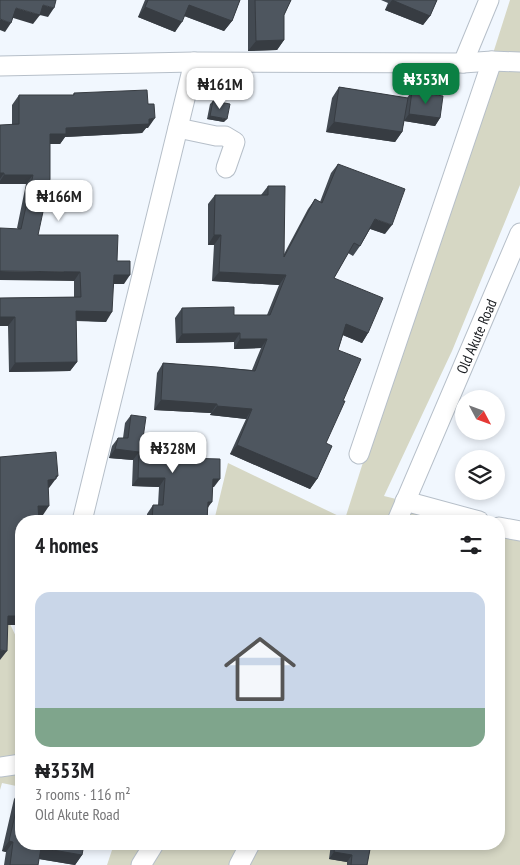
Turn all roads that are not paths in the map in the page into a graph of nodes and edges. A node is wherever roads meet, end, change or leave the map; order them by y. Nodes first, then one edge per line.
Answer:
1 (489, 0) edge
2 (492, 61) junction
3 (194, 62) junction
4 (520, 62) edge
5 (463, 63) junction
6 (0, 66) edge
7 (178, 128) junction
8 (226, 168) dead end
9 (520, 233) edge
10 (358, 454) dead end
11 (405, 501) junction
12 (83, 515) edge
13 (399, 515) edge
14 (457, 515) edge
15 (505, 528) edge
16 (520, 531) edge
17 (15, 765) edge
18 (0, 767) edge
19 (150, 850) edge
20 (247, 850) edge
21 (141, 865) edge
22 (238, 865) edge

1 - 5 street
2 - 4 street
2 - 5 street
2 - 10 street
3 - 5 street
3 - 6 street
3 - 7 street
7 - 8 street
7 - 12 street
9 - 11 street, Old Akute Road
11 - 13 street, Old Akute Road
11 - 14 street
15 - 16 street
17 - 18 street
19 - 21 street
20 - 22 street

